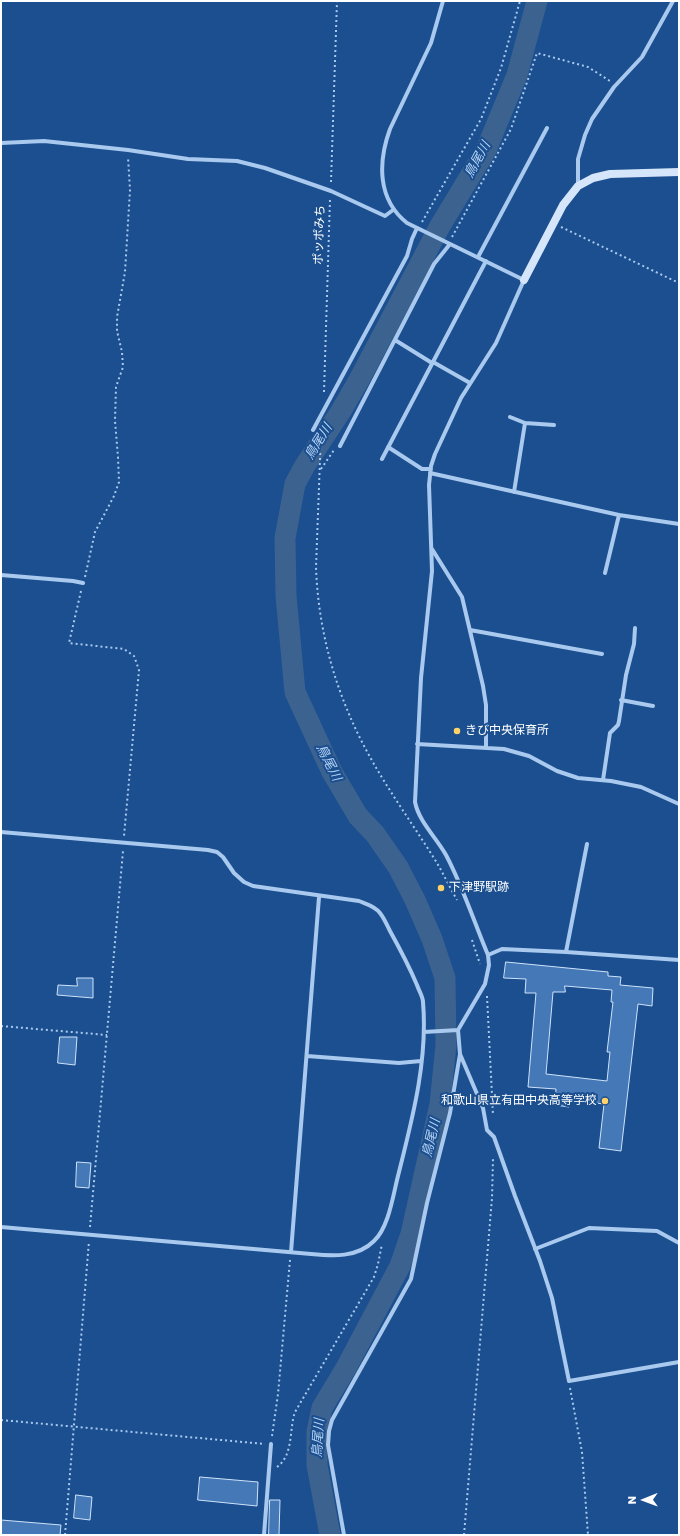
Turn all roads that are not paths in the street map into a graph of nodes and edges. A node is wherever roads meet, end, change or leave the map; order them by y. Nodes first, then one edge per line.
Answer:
1 (443, 1) edge
2 (673, 1) edge
3 (547, 128) dead end
4 (1, 143) edge
5 (679, 172) edge
6 (578, 186) junction
7 (393, 210) junction
8 (418, 228) junction
9 (448, 243) junction
10 (478, 257) junction
11 (486, 261) junction
12 (524, 280) junction
13 (395, 340) junction
14 (433, 363) junction
15 (470, 383) junction
16 (510, 416) dead end
17 (526, 423) junction
18 (554, 425) dead end
19 (313, 430) dead end
20 (340, 446) dead end
21 (388, 447) junction
22 (382, 459) dead end
23 (430, 471) junction
24 (514, 492) junction
25 (619, 515) junction
26 (679, 524) edge
27 (431, 549) junction
28 (605, 573) dead end
29 (1, 575) edge
30 (83, 583) road end
31 (635, 628) dead end
32 (470, 630) junction
33 (602, 654) dead end
34 (622, 700) junction
35 (653, 706) dead end
36 (417, 744) junction
37 (486, 748) junction
38 (603, 780) junction
39 (679, 804) edge
40 (1, 832) edge
41 (587, 844) dead end
42 (319, 897) junction
43 (566, 952) junction
44 (488, 955) junction
45 (679, 960) edge
46 (456, 1030) junction
47 (424, 1032) junction
48 (460, 1054) junction
49 (306, 1056) junction
50 (421, 1060) junction
51 (1, 1227) edge
52 (679, 1244) edge
53 (535, 1249) junction
54 (291, 1252) junction
55 (679, 1362) edge
56 (271, 1444) road end
57 (264, 1535) edge
58 (344, 1535) edge

1 - 7 street
2 - 6 street
3 - 10 street
4 - 7 street
5 - 6 street
6 - 12 street
7 - 8 street
8 - 9 street
8 - 19 street
9 - 10 street
9 - 13 street
10 - 11 street
11 - 12 street
11 - 14 street
12 - 15 street
13 - 14 street
13 - 20 street
14 - 15 street
14 - 21 street
15 - 23 street
16 - 17 street
17 - 18 street
17 - 24 street
21 - 22 street
21 - 23 street
23 - 24 street
23 - 27 street
24 - 25 street
25 - 26 street
25 - 28 street
27 - 32 street
27 - 36 street
29 - 30 street
31 - 34 street
32 - 33 street
32 - 37 street
34 - 35 street
34 - 38 street
36 - 37 street
36 - 44 street
37 - 38 street
38 - 39 street
40 - 42 street
41 - 43 street
42 - 47 street
42 - 49 street
43 - 44 street
43 - 45 street
44 - 46 street
46 - 47 street
46 - 48 street
47 - 50 street
48 - 53 street
48 - 58 street
49 - 50 street
49 - 54 street
50 - 54 street
51 - 54 street
52 - 53 street
53 - 55 street
56 - 57 street

